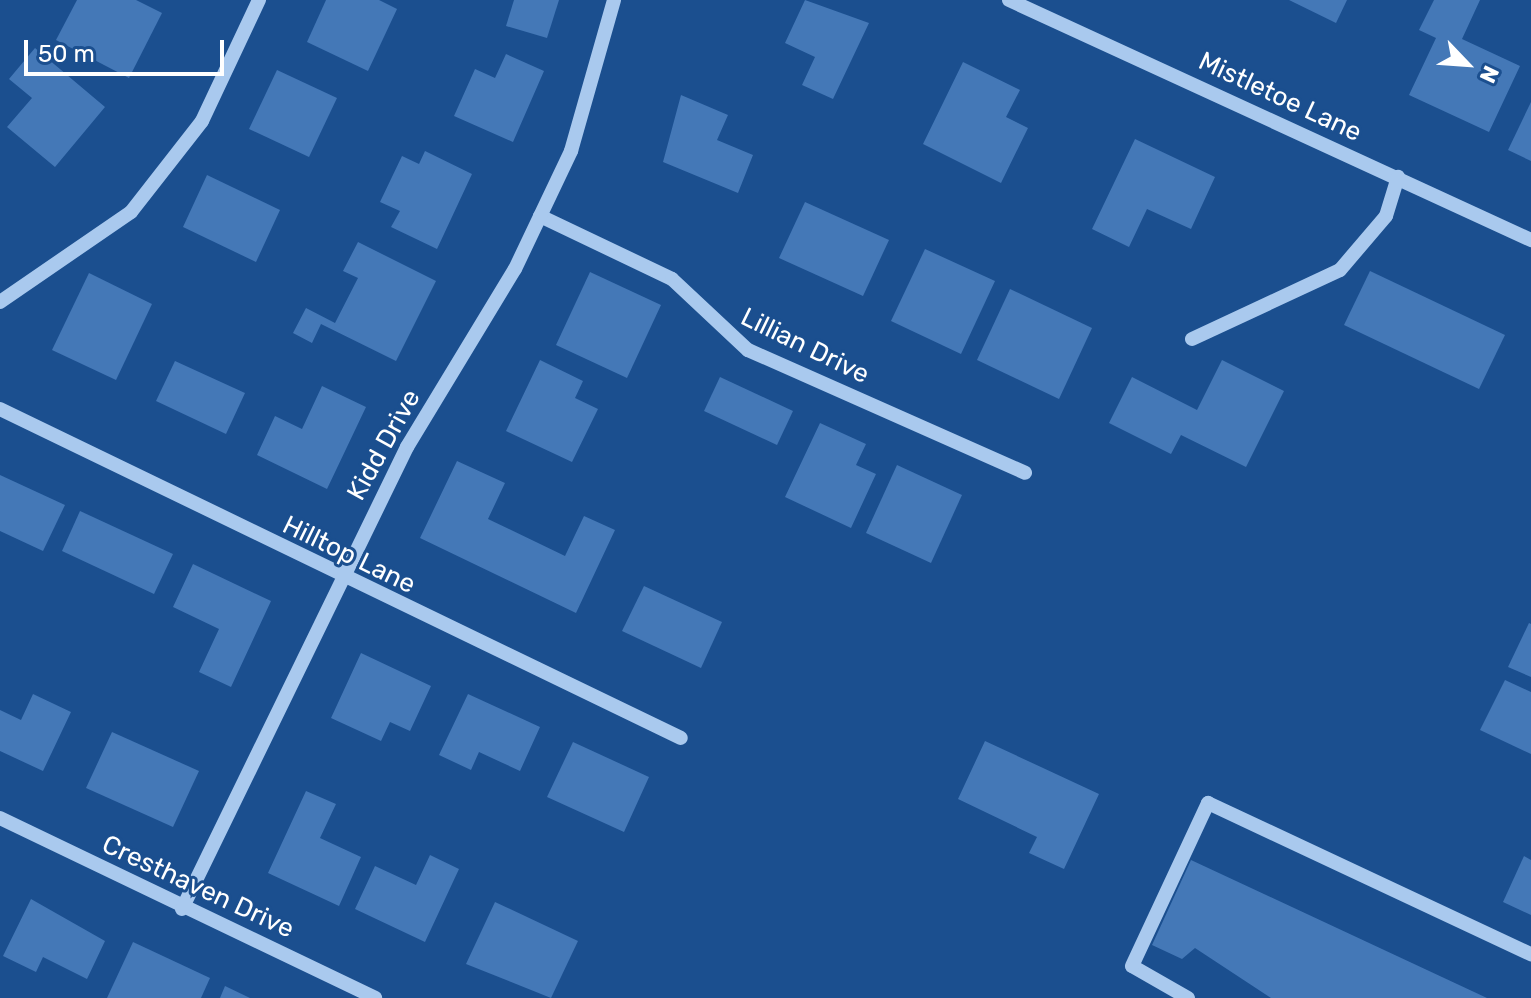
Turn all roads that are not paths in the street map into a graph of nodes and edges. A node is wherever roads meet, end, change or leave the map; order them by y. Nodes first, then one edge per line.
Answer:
1 (259, 0) edge
2 (614, 0) edge
3 (1009, 0) edge
4 (1398, 177) junction
5 (540, 216) junction
6 (1531, 240) edge
7 (0, 302) edge
8 (1192, 339) dead end
9 (0, 409) edge
10 (1025, 473) dead end
11 (341, 579) junction
12 (681, 738) dead end
13 (0, 818) edge
14 (182, 909) junction
15 (1531, 954) edge
16 (375, 998) edge
17 (1188, 998) edge

1 - 7 street
2 - 5 street, Kidd Drive
3 - 4 street, Mistletoe Lane
4 - 6 street, Mistletoe Lane
4 - 8 street
5 - 10 street, Lillian Drive
5 - 11 street, Kidd Drive
9 - 11 street, Hilltop Lane
11 - 12 street, Hilltop Lane
11 - 14 street, Kidd Drive
13 - 14 street, Cresthaven Drive
14 - 16 street, Cresthaven Drive
15 - 17 street

